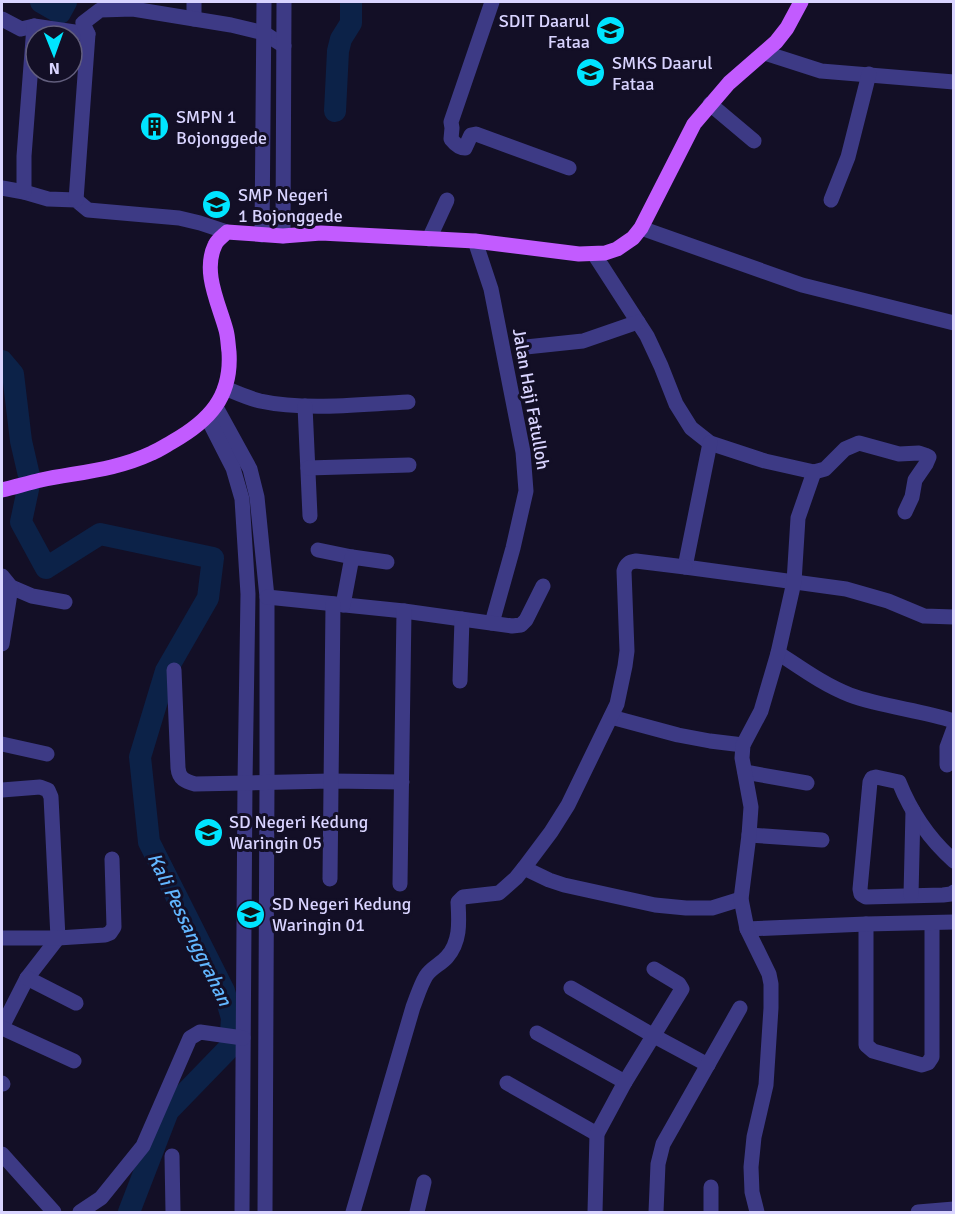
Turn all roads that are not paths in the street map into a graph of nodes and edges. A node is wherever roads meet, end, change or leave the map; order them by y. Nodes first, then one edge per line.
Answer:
1 (194, 2) edge
2 (264, 2) edge
3 (284, 2) edge
4 (492, 2) edge
5 (801, 2) edge
6 (133, 5) edge
7 (2, 19) edge
8 (194, 19) junction
9 (24, 28) edge
10 (84, 33) edge
11 (264, 33) junction
12 (88, 34) junction
13 (284, 46) junction
14 (765, 53) junction
15 (869, 74) junction
16 (954, 82) edge
17 (30, 84) edge
18 (710, 104) junction
19 (754, 141) dead end
20 (568, 168) dead end
21 (2, 188) edge
22 (24, 192) junction
23 (76, 200) junction
24 (447, 200) dead end
25 (831, 200) dead end
26 (641, 228) junction
27 (227, 232) junction
28 (262, 235) junction
29 (283, 236) junction
30 (429, 239) junction
31 (480, 241) junction
32 (594, 254) junction
33 (638, 322) junction
34 (954, 322) edge
35 (526, 347) dead end
36 (225, 388) junction
37 (408, 402) dead end
38 (305, 406) junction
39 (212, 412) junction
40 (710, 443) junction
41 (409, 465) dead end
42 (308, 468) junction
43 (814, 472) junction
44 (2, 490) edge
45 (905, 512) dead end
46 (310, 516) dead end
47 (318, 550) dead end
48 (352, 557) junction
49 (387, 562) dead end
50 (685, 567) junction
51 (6, 582) edge
52 (794, 582) junction
53 (543, 586) dead end
54 (267, 597) junction
55 (65, 602) dead end
56 (338, 604) junction
57 (404, 611) junction
58 (954, 617) edge
59 (462, 619) junction
60 (492, 623) junction
61 (2, 644) edge
62 (778, 653) junction
63 (174, 670) dead end
64 (460, 681) dead end
65 (611, 717) junction
66 (954, 722) edge
67 (954, 728) edge
68 (2, 744) edge
69 (743, 745) junction
70 (47, 754) dead end
71 (947, 765) dead end
72 (744, 772) junction
73 (331, 781) junction
74 (245, 782) junction
75 (267, 782) junction
76 (402, 782) junction
77 (807, 783) dead end
78 (2, 790) edge
79 (913, 811) junction
80 (749, 835) junction
81 (822, 840) dead end
82 (112, 859) dead end
83 (954, 861) edge
84 (524, 868) junction
85 (330, 879) dead end
86 (400, 884) dead end
87 (954, 892) edge
88 (911, 895) junction
89 (741, 900) junction
90 (954, 922) edge
91 (932, 923) junction
92 (866, 924) junction
93 (747, 929) junction
94 (2, 938) edge
95 (58, 938) junction
96 (654, 969) dead end
97 (27, 978) junction
98 (571, 988) dead end
99 (76, 1003) dead end
100 (740, 1008) dead end
101 (2, 1028) edge
102 (537, 1033) dead end
103 (654, 1036) junction
104 (237, 1041) junction
105 (266, 1052) junction
106 (74, 1061) dead end
107 (708, 1065) junction
108 (626, 1082) junction
109 (507, 1083) dead end
110 (597, 1134) junction
111 (2, 1154) edge
112 (172, 1156) dead end
113 (424, 1182) dead end
114 (711, 1187) dead end
115 (954, 1209) edge
116 (242, 1211) edge
117 (265, 1211) edge
118 (54, 1212) edge
119 (80, 1212) edge
120 (173, 1212) edge
121 (353, 1212) edge
122 (417, 1212) edge
123 (595, 1212) edge
124 (656, 1212) edge
125 (711, 1212) edge
126 (757, 1212) edge
127 (918, 1212) edge

1 - 8 street
2 - 11 street
3 - 13 street
4 - 20 street
5 - 14 main road
6 - 8 street
6 - 12 street
7 - 9 street
8 - 11 street
10 - 12 street
11 - 13 street
11 - 28 street
12 - 23 street
13 - 29 street
14 - 15 street
14 - 18 main road
15 - 16 street
15 - 25 street
17 - 22 street
18 - 19 street
18 - 26 main road
21 - 22 street
22 - 23 street
23 - 27 street
24 - 30 street
26 - 32 main road
26 - 34 street
27 - 28 main road
27 - 36 main road
28 - 29 main road
29 - 30 main road
30 - 31 main road
31 - 32 main road
31 - 60 street, Jalan Haji Fatulloh
32 - 33 street
33 - 35 street
33 - 40 street
36 - 38 street
36 - 39 main road
37 - 38 street
38 - 42 street
39 - 44 main road
39 - 54 street
39 - 74 street
40 - 43 street
40 - 50 street
41 - 42 street
42 - 46 street
43 - 45 street
43 - 52 street
47 - 48 street
48 - 49 street
48 - 56 street
50 - 52 street
50 - 65 street
51 - 55 street
51 - 61 street
52 - 58 street
52 - 62 street
53 - 60 street
54 - 56 street
54 - 75 street
56 - 57 street
56 - 73 street
57 - 59 street
57 - 76 street
59 - 60 street
59 - 64 street
62 - 66 street
62 - 69 street
63 - 74 street
65 - 69 street
65 - 84 street
67 - 71 street
68 - 70 street
69 - 72 street
72 - 77 street
72 - 80 street
73 - 75 street
73 - 76 street
73 - 85 street
74 - 75 street
74 - 104 street
75 - 105 street
76 - 86 street
78 - 95 street
79 - 83 street
79 - 88 street
79 - 88 street
80 - 81 street
80 - 89 street
82 - 95 street
84 - 89 street
84 - 121 street
87 - 88 street
89 - 93 street
90 - 91 street
91 - 92 street
91 - 92 street
92 - 93 street
93 - 126 street
94 - 95 street
95 - 97 street
96 - 103 street
97 - 99 street
97 - 101 street
98 - 103 street
100 - 107 street
101 - 106 street
102 - 108 street
103 - 107 street
103 - 108 street
104 - 105 street
104 - 116 street
104 - 119 street
105 - 117 street
107 - 124 street
108 - 110 street
109 - 110 street
110 - 123 street
111 - 118 street
112 - 120 street
113 - 122 street
114 - 125 street
115 - 127 street
116 - 117 street

